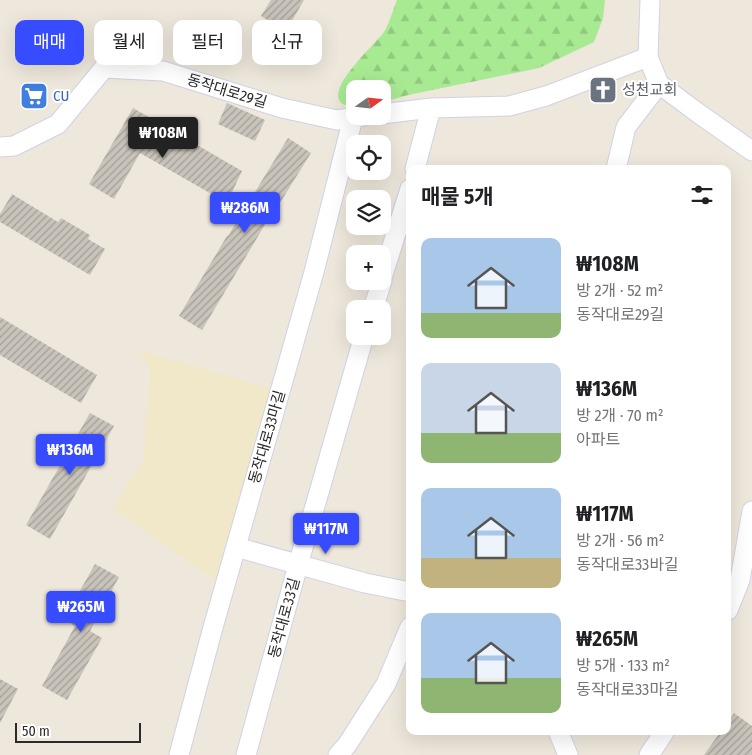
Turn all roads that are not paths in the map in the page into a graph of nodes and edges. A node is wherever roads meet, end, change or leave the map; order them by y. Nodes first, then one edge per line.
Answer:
1 (650, 0) edge
2 (648, 57) junction
3 (659, 84) junction
4 (431, 108) junction
5 (391, 113) edge
6 (346, 119) edge
7 (357, 125) edge
8 (0, 147) edge
9 (752, 151) edge
10 (416, 165) edge
11 (617, 165) edge
12 (406, 202) edge
13 (391, 251) edge
14 (361, 345) edge
15 (752, 511) edge
16 (236, 547) junction
17 (298, 564) junction
18 (746, 583) edge
19 (406, 591) edge
20 (731, 606) edge
21 (406, 636) edge
22 (560, 735) edge
23 (662, 735) edge
24 (179, 755) edge
25 (246, 755) edge
26 (338, 755) edge
27 (568, 755) edge
28 (649, 755) edge

1 - 2 street
2 - 3 street
2 - 4 street
3 - 9 street
3 - 11 street
4 - 5 street
4 - 10 street
6 - 8 street, 동작대로29길
7 - 16 street, 동작대로33마길
12 - 13 street
14 - 17 street, 동작대로33길
15 - 18 street
16 - 17 street
16 - 24 street, 동작대로33마길
17 - 19 street
17 - 25 street, 동작대로33길
18 - 20 street
21 - 26 street
22 - 27 street
23 - 28 street

